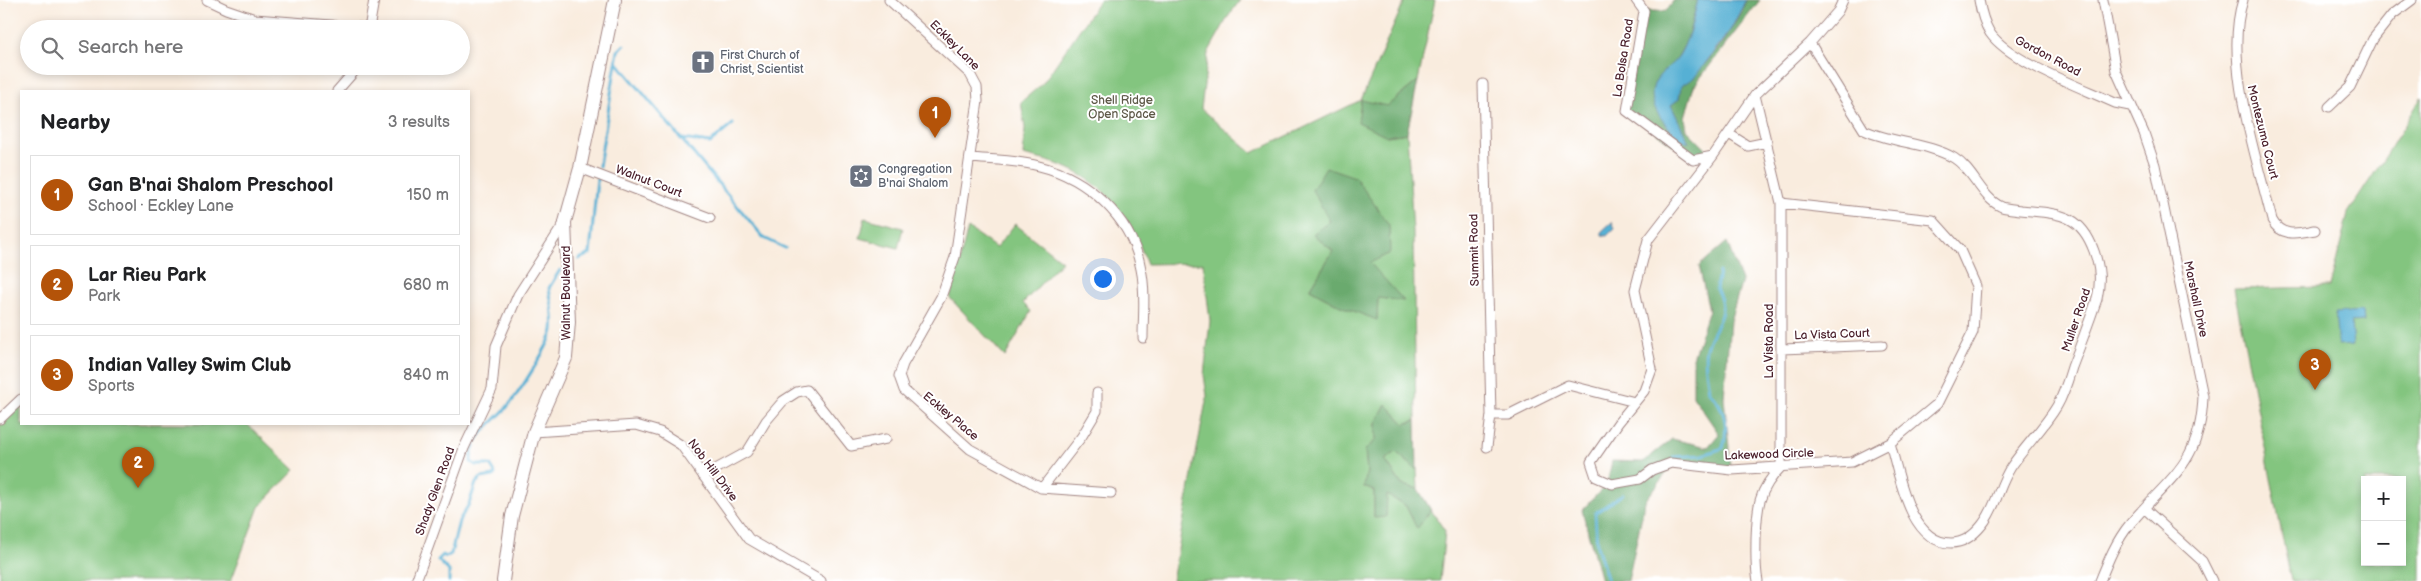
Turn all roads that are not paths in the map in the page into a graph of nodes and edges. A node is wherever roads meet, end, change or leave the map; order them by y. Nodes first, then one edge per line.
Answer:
1 (207, 0) edge
2 (374, 0) edge
3 (615, 0) edge
4 (889, 0) edge
5 (1636, 0) edge
6 (1843, 0) edge
7 (1980, 0) edge
8 (2103, 0) edge
9 (2243, 0) edge
10 (2412, 0) edge
11 (268, 20) edge
12 (370, 20) edge
13 (1810, 43) junction
14 (351, 75) edge
15 (1483, 84) dead end
16 (338, 90) edge
17 (1755, 95) junction
18 (2130, 106) junction
19 (2329, 107) dead end
20 (1729, 134) junction
21 (1766, 142) junction
22 (1713, 156) junction
23 (970, 158) junction
24 (580, 168) junction
25 (1781, 203) junction
26 (710, 218) dead end
27 (565, 222) junction
28 (2315, 230) dead end
29 (942, 297) joint
30 (1143, 338) dead end
31 (1882, 345) dead end
32 (1782, 349) junction
33 (1097, 393) dead end
34 (20, 400) edge
35 (1635, 402) junction
36 (1491, 415) junction
37 (0, 419) edge
38 (534, 432) junction
39 (886, 439) dead end
40 (1890, 443) junction
41 (1487, 447) dead end
42 (1781, 467) junction
43 (703, 476) junction
44 (1042, 488) junction
45 (1112, 493) dead end
46 (2144, 508) junction
47 (416, 581) edge
48 (503, 581) edge
49 (821, 581) edge
50 (1758, 581) edge
51 (2100, 581) edge
52 (2212, 581) edge

1 - 11 street
2 - 12 street
3 - 24 street, Walnut Boulevard
4 - 23 street, Eckley Lane
5 - 22 street, La Bolsa Road
6 - 13 street, Lakewood Circle
7 - 18 street, Gordon Road
8 - 18 street, Marshall Drive
9 - 28 street, Montezuma Court
10 - 19 street
13 - 17 street, Lakewood Circle
13 - 40 street, Muller Road
14 - 16 street
15 - 36 street, Summit Road
17 - 20 street, Lakewood Circle
17 - 21 street, La Vista Road
18 - 46 street, Marshall Drive
20 - 21 street
20 - 22 street, Lakewood Circle
21 - 25 street, La Vista Road
22 - 35 street, Lakewood Circle
23 - 29 street, Eckley Lane
23 - 30 street
24 - 26 street, Walnut Court
24 - 27 street, Walnut Boulevard
25 - 32 street, La Vista Road
25 - 40 street, Lakewood Circle
27 - 38 street, Walnut Boulevard
27 - 47 street, Shady Glen Road
29 - 44 street, Eckley Place
31 - 32 street, La Vista Court
32 - 42 street, La Vista Road
33 - 44 street
34 - 37 street
35 - 36 street
35 - 42 street, Lakewood Circle
36 - 41 street, Summit Road
38 - 43 street, Nob Hill Drive
38 - 48 street, Walnut Boulevard
39 - 43 street
40 - 42 street, Lakewood Circle
42 - 50 street
43 - 49 street, Nob Hill Drive
44 - 45 street, Eckley Place
46 - 51 street, Marshall Drive
46 - 52 street

